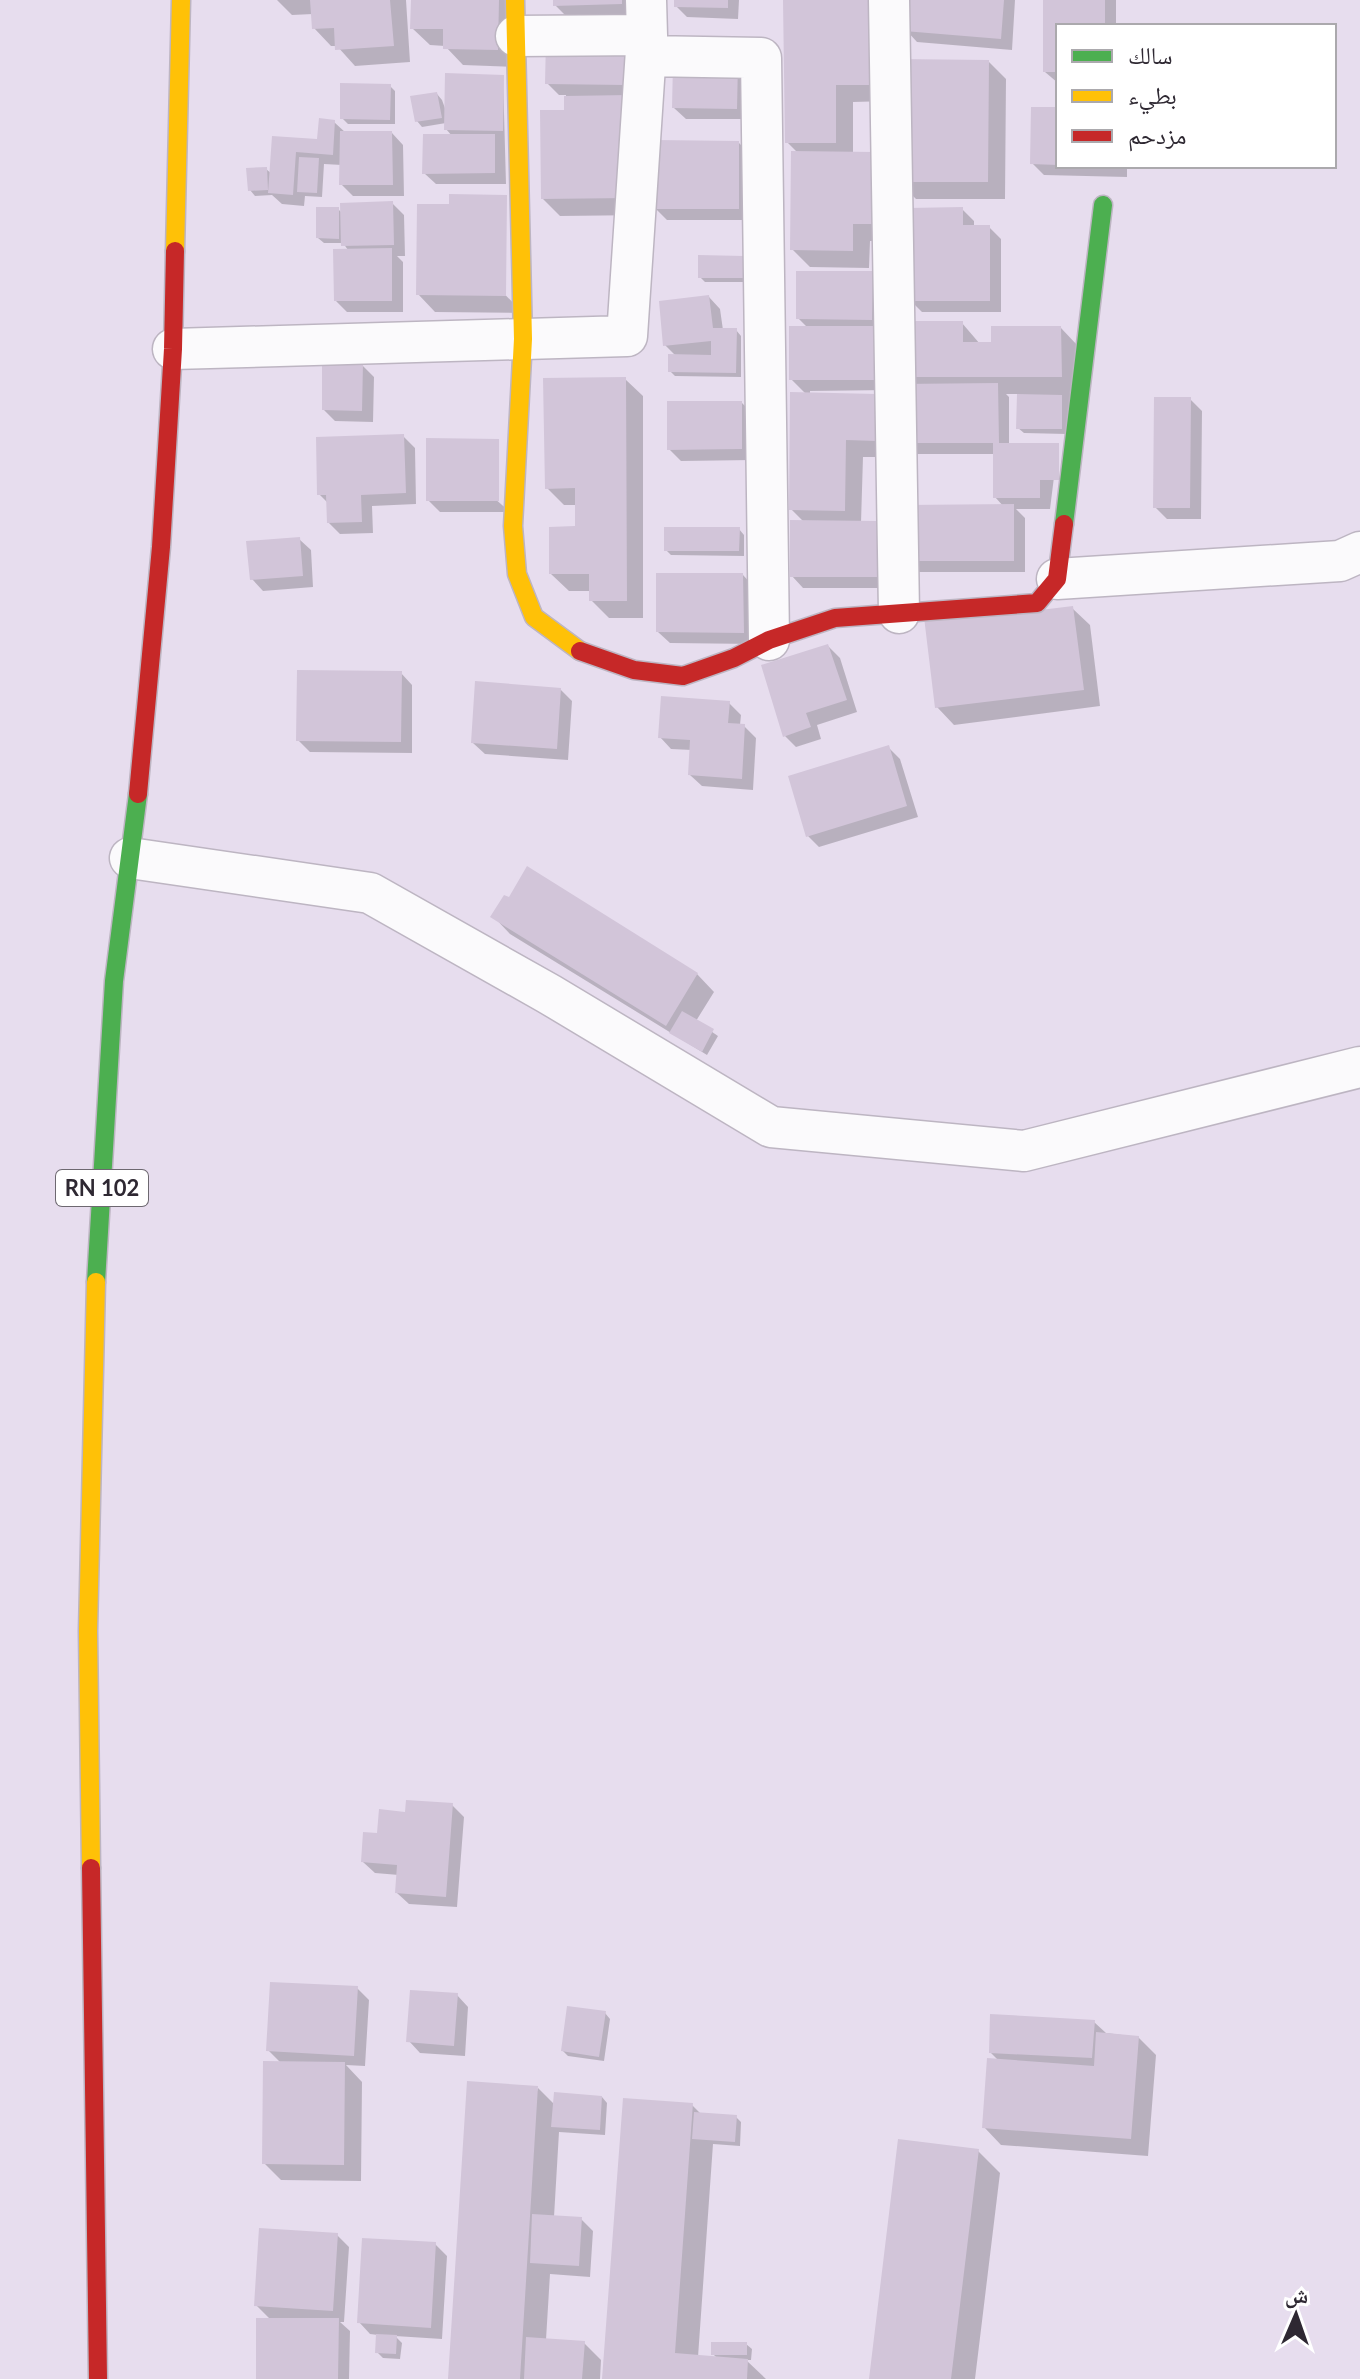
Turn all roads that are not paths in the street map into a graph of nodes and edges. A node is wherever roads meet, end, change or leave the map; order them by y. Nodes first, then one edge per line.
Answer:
1 (181, 0) edge
2 (889, 0) edge
3 (515, 18) edge
4 (646, 30) edge
5 (1103, 205) dead end
6 (523, 339) junction
7 (173, 349) junction
8 (1360, 552) edge
9 (1057, 579) junction
10 (899, 613) junction
11 (769, 640) junction
12 (130, 858) junction
13 (1360, 1067) edge
14 (98, 2379) edge

1 - 7 main road, RN 102
2 - 10 street
3 - 4 street
3 - 6 main road
4 - 6 street
4 - 11 street
5 - 9 main road
6 - 7 street
6 - 11 main road
7 - 12 main road, RN 102
8 - 9 street
9 - 10 main road
10 - 11 main road
12 - 13 street
12 - 14 main road, RN 102

